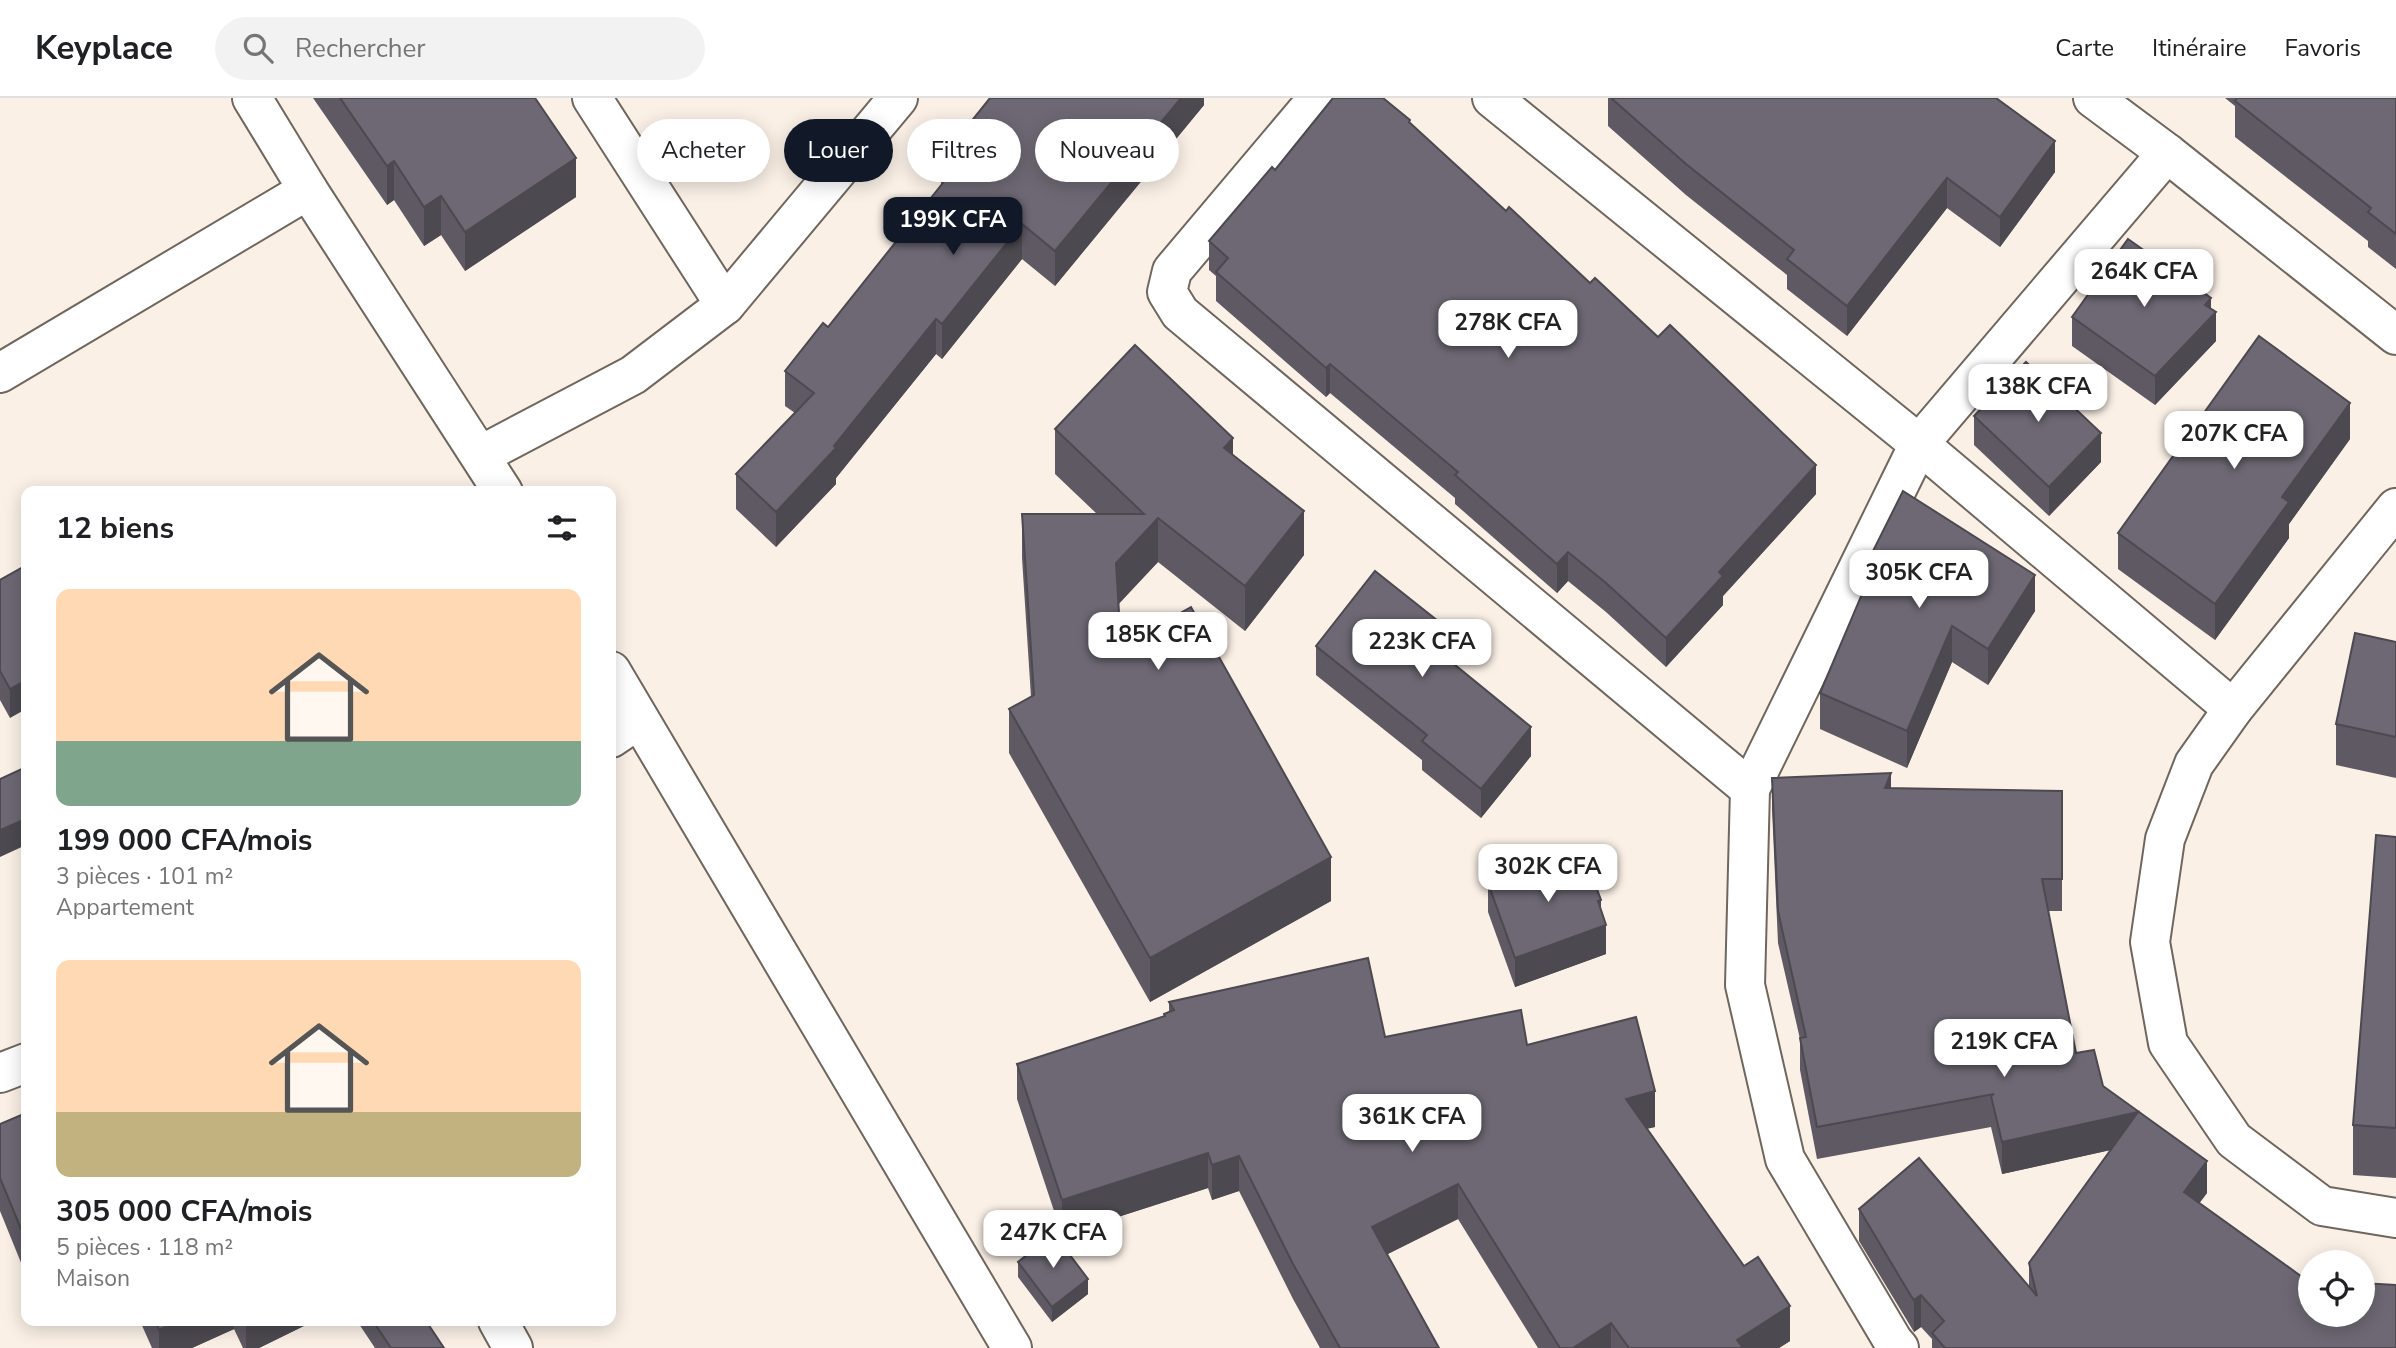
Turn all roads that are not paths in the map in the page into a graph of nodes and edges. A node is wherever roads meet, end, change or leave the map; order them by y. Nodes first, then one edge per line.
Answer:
1 (252, 98) edge
2 (592, 98) edge
3 (898, 98) edge
4 (1318, 98) edge
5 (1492, 98) edge
6 (2093, 98) edge
7 (2167, 153) junction
8 (308, 190) junction
9 (725, 305) junction
10 (2396, 335) edge
11 (0, 373) edge
12 (1919, 444) junction
13 (481, 455) junction
14 (499, 486) edge
15 (2396, 508) edge
16 (616, 692) edge
17 (2233, 709) junction
18 (625, 729) edge
19 (1750, 789) junction
20 (21, 1065) edge
21 (0, 1073) edge
22 (2396, 1218) edge
23 (501, 1326) edge
24 (513, 1348) edge
25 (1012, 1348) edge
26 (1899, 1348) edge

1 - 8 street
2 - 9 street
3 - 9 street
4 - 19 street
5 - 12 street
6 - 7 street
7 - 10 street
7 - 12 street
8 - 11 street
8 - 13 street
9 - 13 street
12 - 17 street
12 - 19 street
13 - 14 street
15 - 17 street
16 - 18 street
17 - 22 street
18 - 25 street
19 - 26 street
20 - 21 street
23 - 24 street

